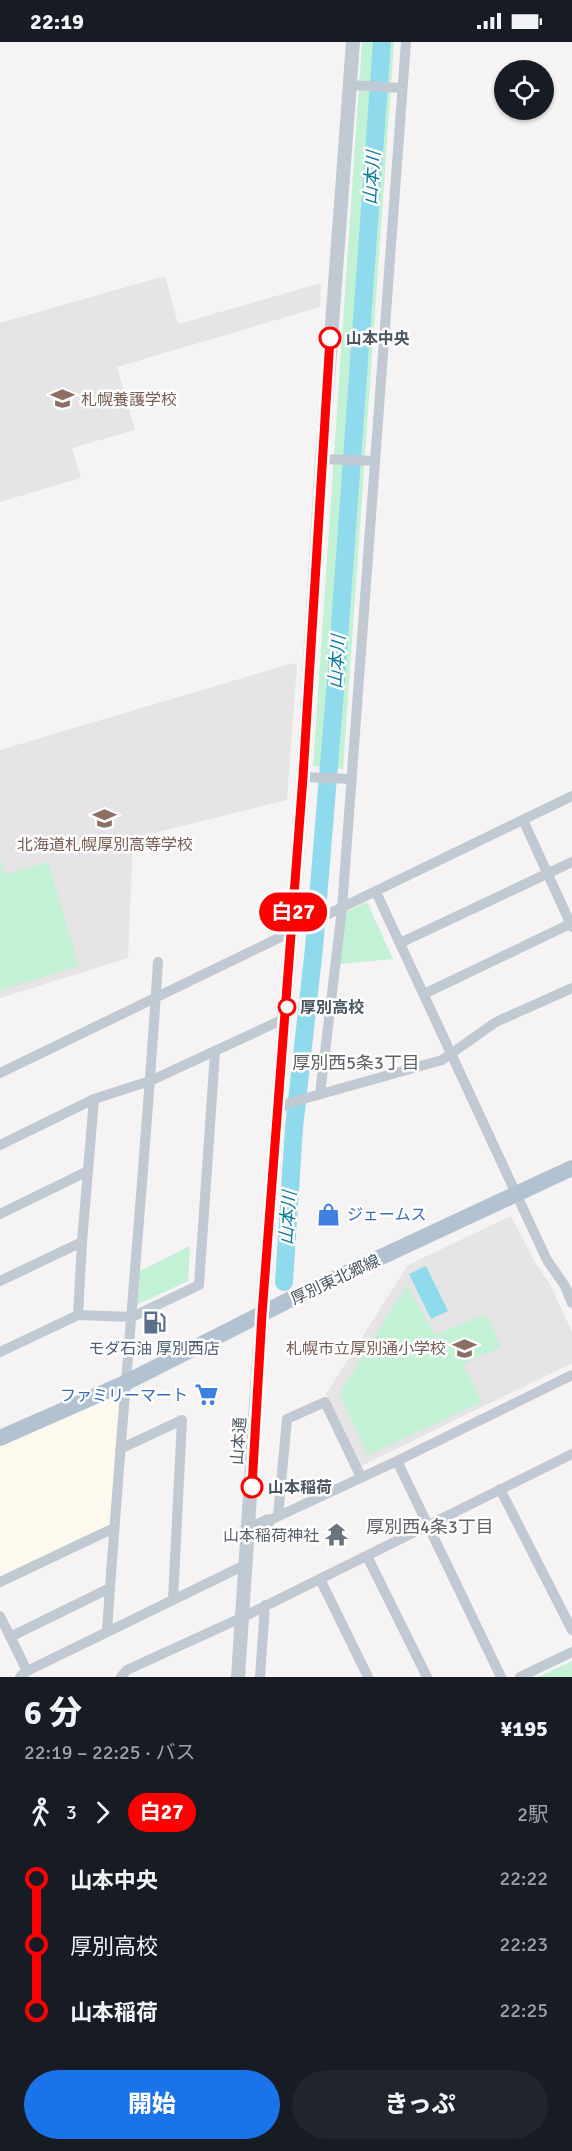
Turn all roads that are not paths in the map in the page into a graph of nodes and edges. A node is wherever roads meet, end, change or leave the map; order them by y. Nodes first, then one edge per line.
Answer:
1 (353, 42) edge
2 (405, 42) edge
3 (350, 85) junction
4 (398, 88) junction
5 (322, 459) junction
6 (371, 461) junction
7 (303, 777) junction
8 (346, 779) junction
9 (572, 796) edge
10 (523, 820) junction
11 (572, 862) edge
12 (546, 874) junction
13 (376, 892) junction
14 (339, 910) junction
15 (572, 925) edge
16 (292, 932) junction
17 (400, 943) junction
18 (158, 962) dead end
19 (572, 988) edge
20 (424, 994) junction
21 (155, 998) junction
22 (286, 1018) junction
23 (215, 1052) junction
24 (453, 1054) junction
25 (0, 1073) edge
26 (150, 1081) junction
27 (320, 1094) junction
28 (94, 1099) junction
29 (284, 1106) junction
30 (0, 1145) edge
31 (572, 1168) edge
32 (87, 1172) junction
33 (517, 1195) junction
34 (0, 1214) edge
35 (82, 1242) junction
36 (0, 1281) edge
37 (568, 1284) edge
38 (572, 1303) edge
39 (262, 1314) junction
40 (78, 1315) junction
41 (132, 1317) junction
42 (0, 1352) edge
43 (572, 1375) edge
44 (125, 1383) junction
45 (0, 1438) edge
46 (120, 1449) junction
47 (570, 1459) edge
48 (396, 1461) junction
49 (361, 1478) junction
50 (500, 1489) junction
51 (263, 1523) junction
52 (427, 1526) junction
53 (114, 1528) junction
54 (367, 1556) junction
55 (247, 1564) junction
56 (320, 1579) junction
57 (0, 1582) edge
58 (110, 1588) junction
59 (173, 1599) junction
60 (263, 1606) junction
61 (247, 1615) junction
62 (0, 1616) edge
63 (572, 1630) edge
64 (107, 1631) junction
65 (10, 1637) junction
66 (572, 1652) edge
67 (24, 1674) edge
68 (121, 1677) edge
69 (238, 1677) edge
70 (260, 1677) edge
71 (368, 1677) edge
72 (427, 1677) edge
73 (501, 1677) edge
74 (520, 1677) edge

1 - 3 street, 山本通
2 - 4 street
3 - 4 street
3 - 5 street, 山本通
4 - 6 street
5 - 6 street
5 - 7 street, 山本通
6 - 8 street
7 - 8 street
7 - 16 street, 山本通
8 - 14 street
9 - 10 street
10 - 12 street
10 - 13 street
11 - 12 street
12 - 15 street
12 - 17 street
13 - 14 street
13 - 17 street
14 - 16 street
14 - 27 street
15 - 20 street
16 - 21 street
16 - 22 street, 山本通
17 - 20 street
18 - 21 street
19 - 24 street
20 - 24 street
21 - 25 street
21 - 26 street
22 - 23 street
22 - 29 street, 山本通
23 - 26 street
23 - 41 street
24 - 27 street
24 - 33 street
26 - 28 street
26 - 41 street
27 - 29 street
28 - 30 street
28 - 32 street
29 - 39 street, 山本通
31 - 33 main road, 厚別東北郷線
32 - 34 street
32 - 35 street
33 - 37 street
33 - 39 main road, 厚別東北郷線
35 - 36 street
35 - 40 street
37 - 38 street
39 - 44 main road, 厚別東北郷線
39 - 51 street, 山本通
40 - 41 street
40 - 42 street
41 - 44 street
43 - 48 street
44 - 45 main road, 厚別東北郷線
44 - 46 street
46 - 53 street
46 - 59 street
47 - 50 street
48 - 49 street
48 - 52 street
49 - 51 street
49 - 51 street
50 - 52 street
50 - 63 street
51 - 55 street, 山本通
52 - 54 street
52 - 73 street
53 - 57 street
53 - 58 street
54 - 56 street
54 - 72 street
55 - 59 street
55 - 61 street, 山本通
56 - 60 street
56 - 71 street
58 - 64 street
58 - 65 street
59 - 64 street
60 - 61 street
60 - 70 street
61 - 68 street
61 - 69 street, 山本通
62 - 65 street
64 - 67 street
65 - 67 street
66 - 74 street

